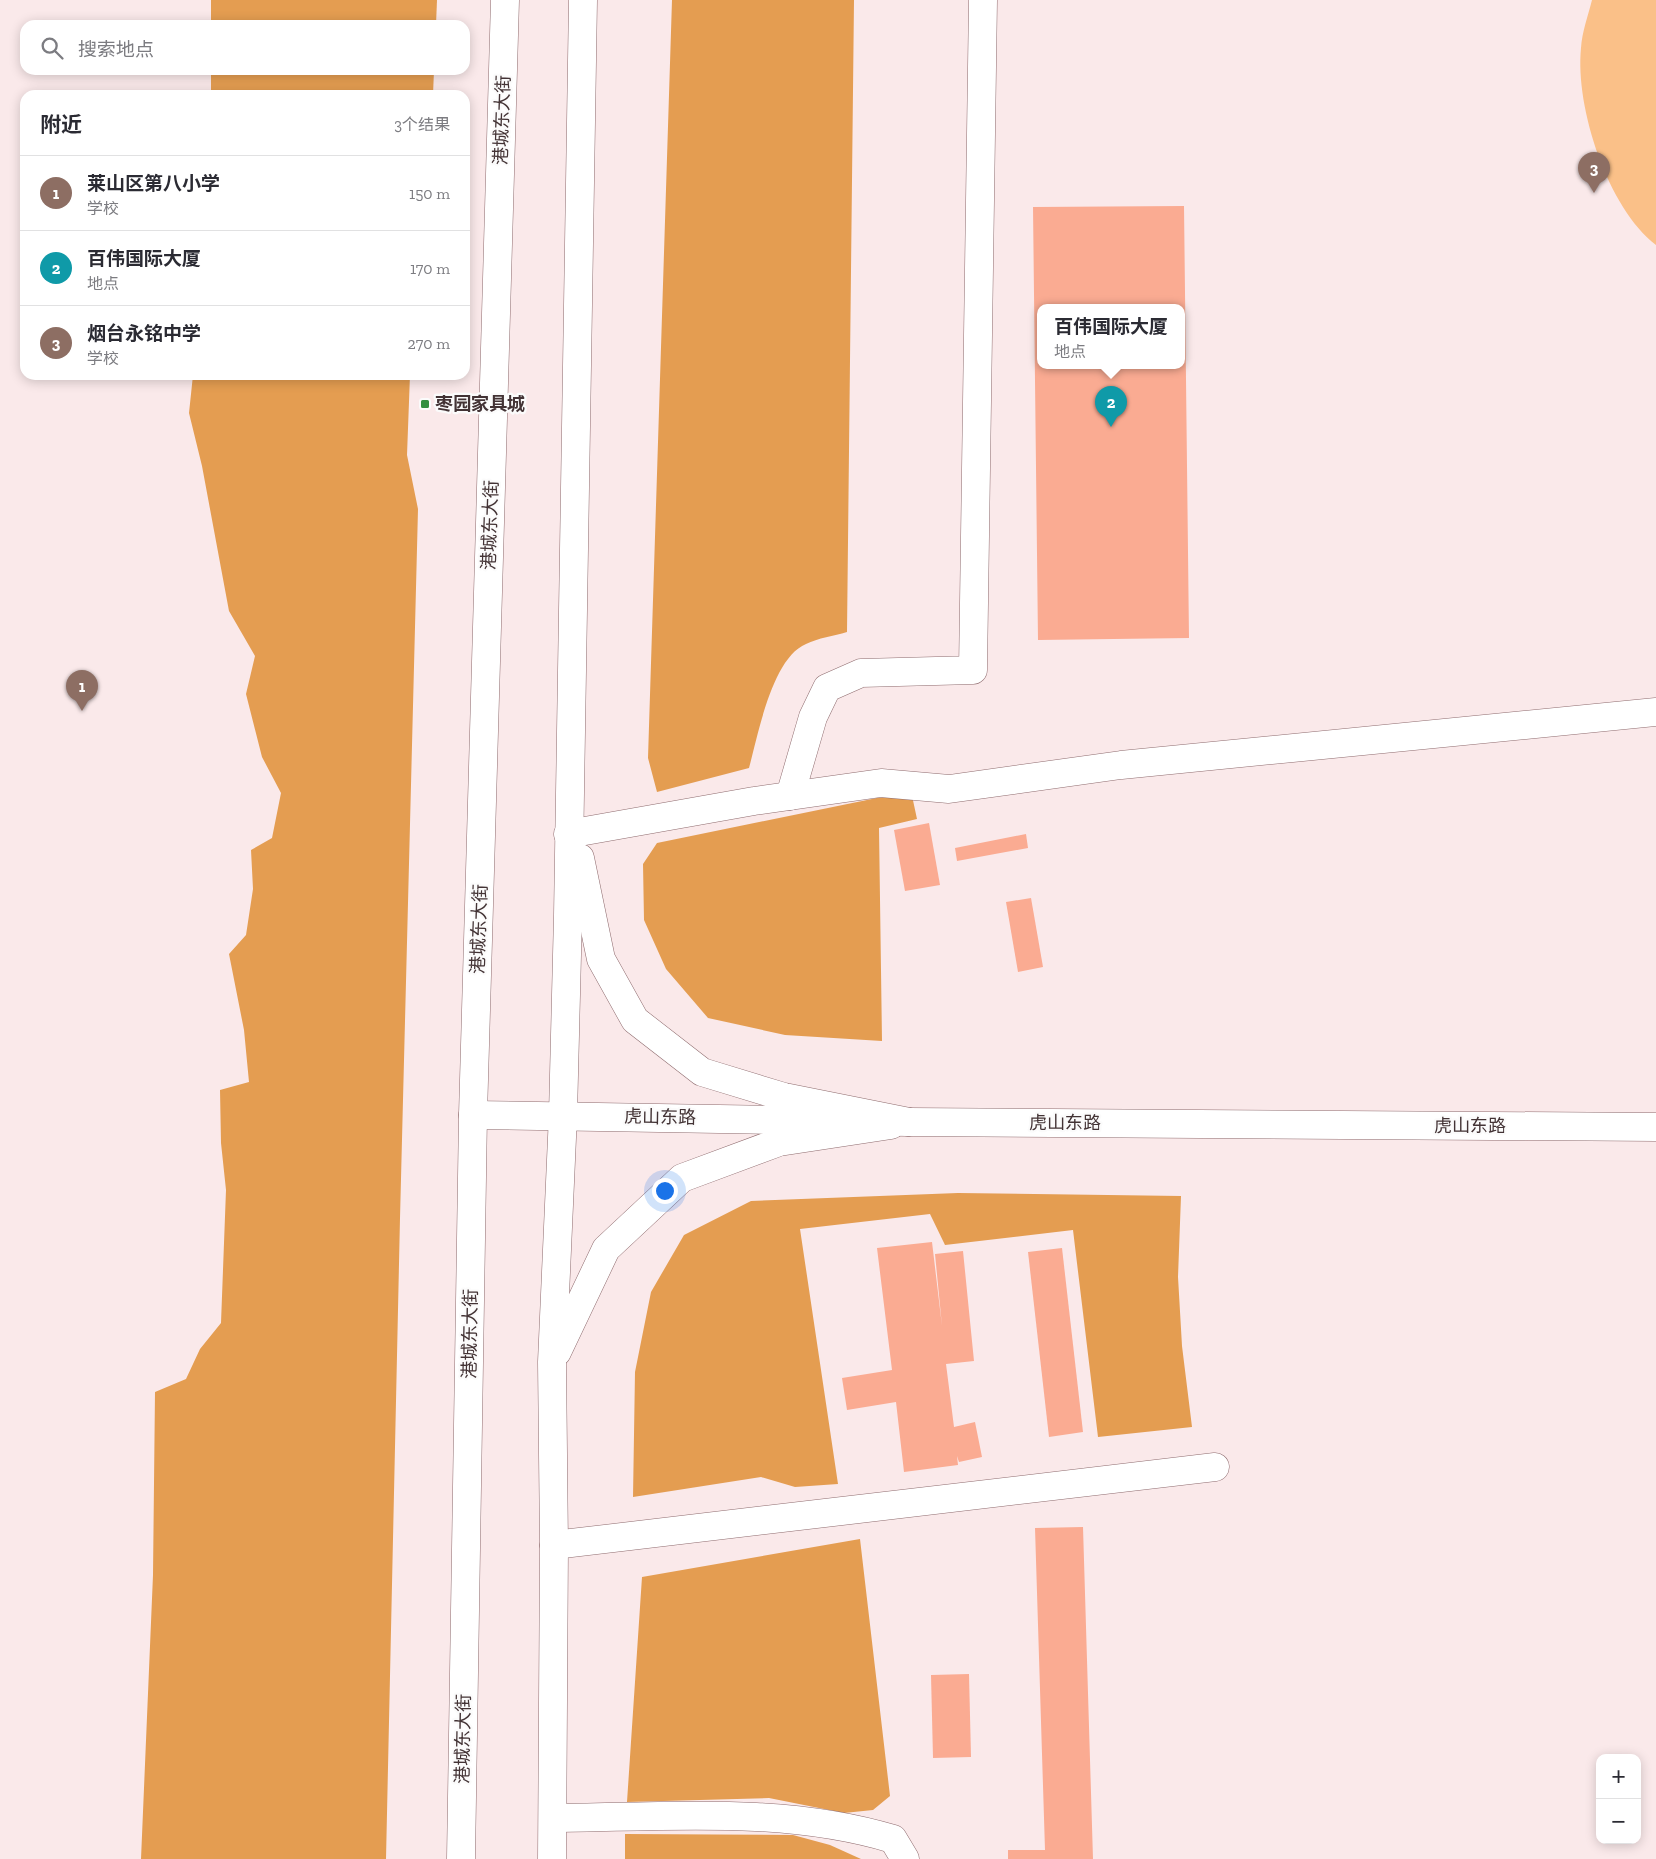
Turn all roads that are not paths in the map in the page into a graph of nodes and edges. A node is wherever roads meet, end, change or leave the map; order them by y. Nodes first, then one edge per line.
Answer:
1 (505, 0) edge
2 (583, 0) edge
3 (983, 0) edge
4 (1656, 712) edge
5 (790, 796) junction
6 (572, 834) junction
7 (474, 1115) junction
8 (563, 1115) junction
9 (909, 1122) junction
10 (1656, 1127) edge
11 (552, 1362) junction
12 (1215, 1467) dead end
13 (554, 1545) junction
14 (553, 1818) junction
15 (461, 1859) edge
16 (552, 1859) edge
17 (905, 1859) edge

1 - 7 main road, 港城东大街
2 - 6 main road
3 - 5 main road
4 - 5 main road
5 - 6 main road
6 - 8 main road
6 - 9 main road
7 - 8 main road, 虎山东路
7 - 15 main road, 港城东大街
8 - 9 main road, 虎山东路
8 - 11 main road
9 - 10 main road, 虎山东路
9 - 11 main road
11 - 13 main road
12 - 13 main road
13 - 14 main road
14 - 16 main road
14 - 17 main road

